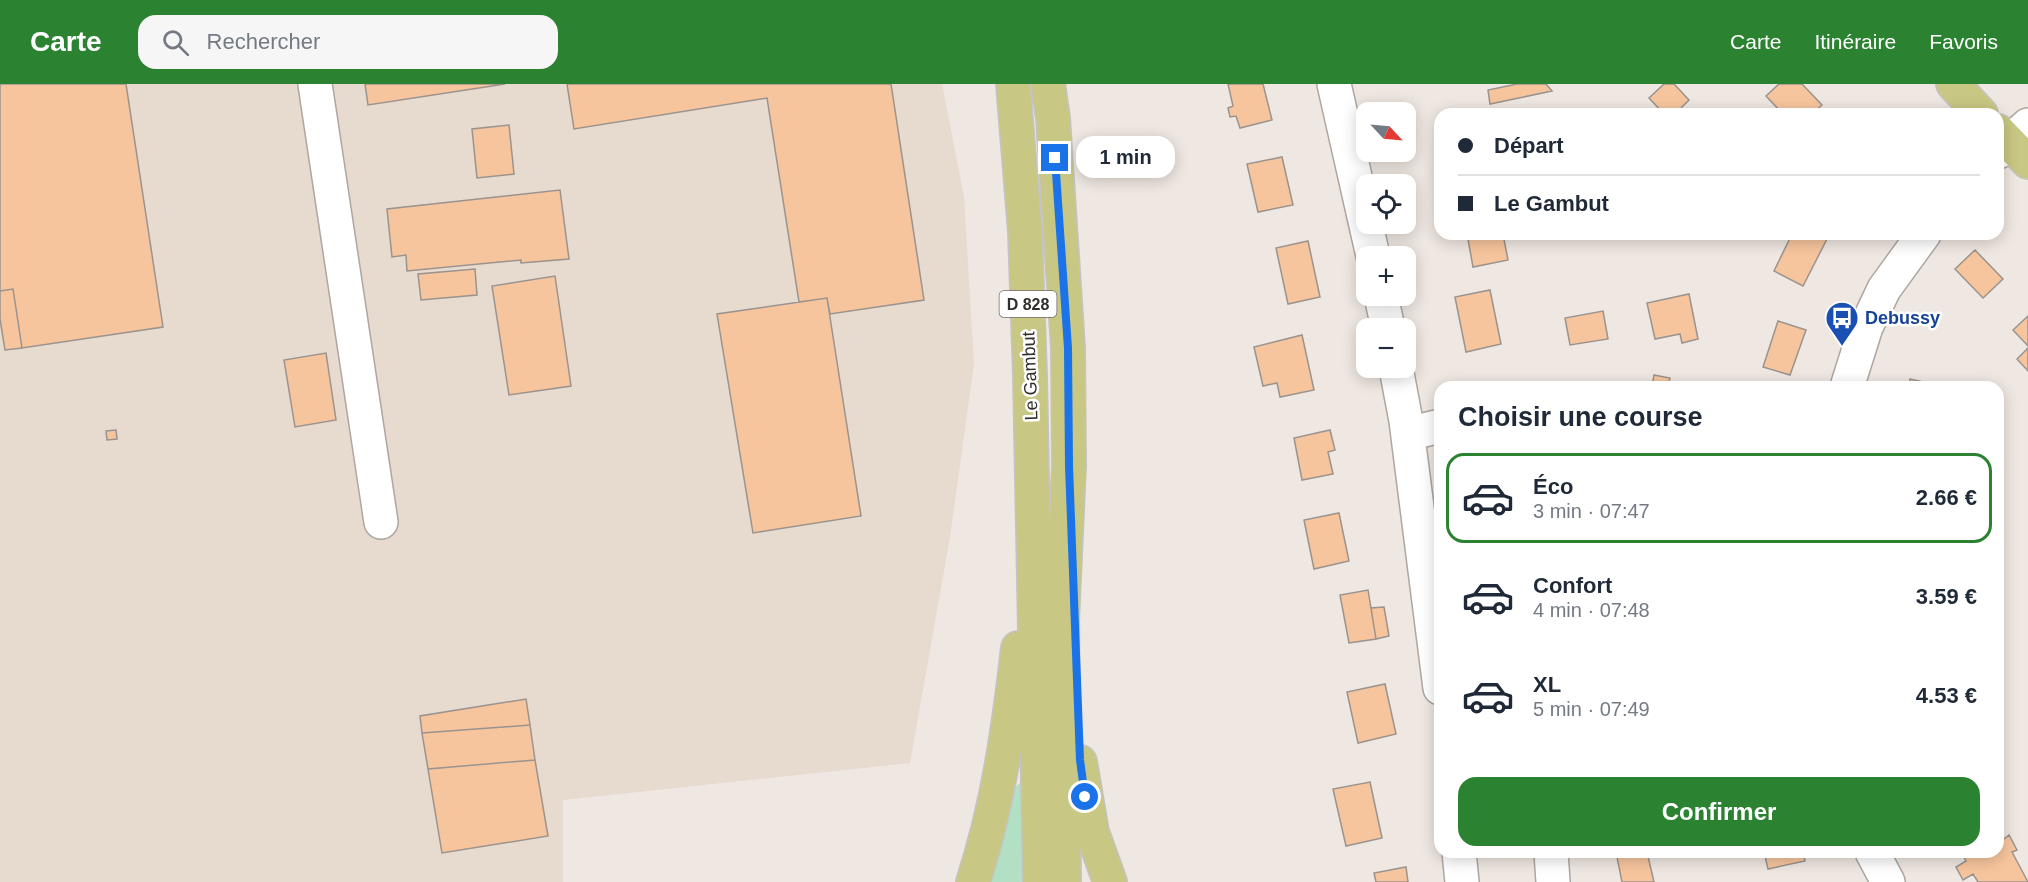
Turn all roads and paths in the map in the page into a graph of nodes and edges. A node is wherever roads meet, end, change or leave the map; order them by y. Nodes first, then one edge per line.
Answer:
1 (315, 84) edge
2 (1013, 84) edge
3 (1048, 84) edge
4 (1334, 84) edge
5 (1953, 84) edge
6 (1975, 108) edge
7 (1920, 240) edge
8 (1371, 246) edge
9 (1398, 378) edge
10 (1849, 381) edge
11 (1434, 428) edge
12 (1408, 434) junction
13 (1069, 466) junction
14 (381, 522) dead end
15 (1032, 524) junction
16 (1434, 640) edge
17 (1459, 858) edge
18 (1551, 858) edge
19 (1875, 858) edge
20 (973, 882) edge
21 (1040, 882) edge
22 (1064, 882) edge
23 (1110, 882) edge
24 (1462, 882) edge
25 (1553, 882) edge
26 (1888, 882) edge

1 - 14 street
2 - 15 main road, Le Gambut / D 828
3 - 13 main road, Le Gambut / D 828
4 - 8 street
5 - 6 main road
7 - 10 street
9 - 12 street
11 - 12 street
12 - 16 street
13 - 22 main road, Le Gambut / D 828
13 - 23 main road
15 - 20 main road, D 828
15 - 21 main road, D 828
17 - 24 street
18 - 25 street
19 - 26 street

